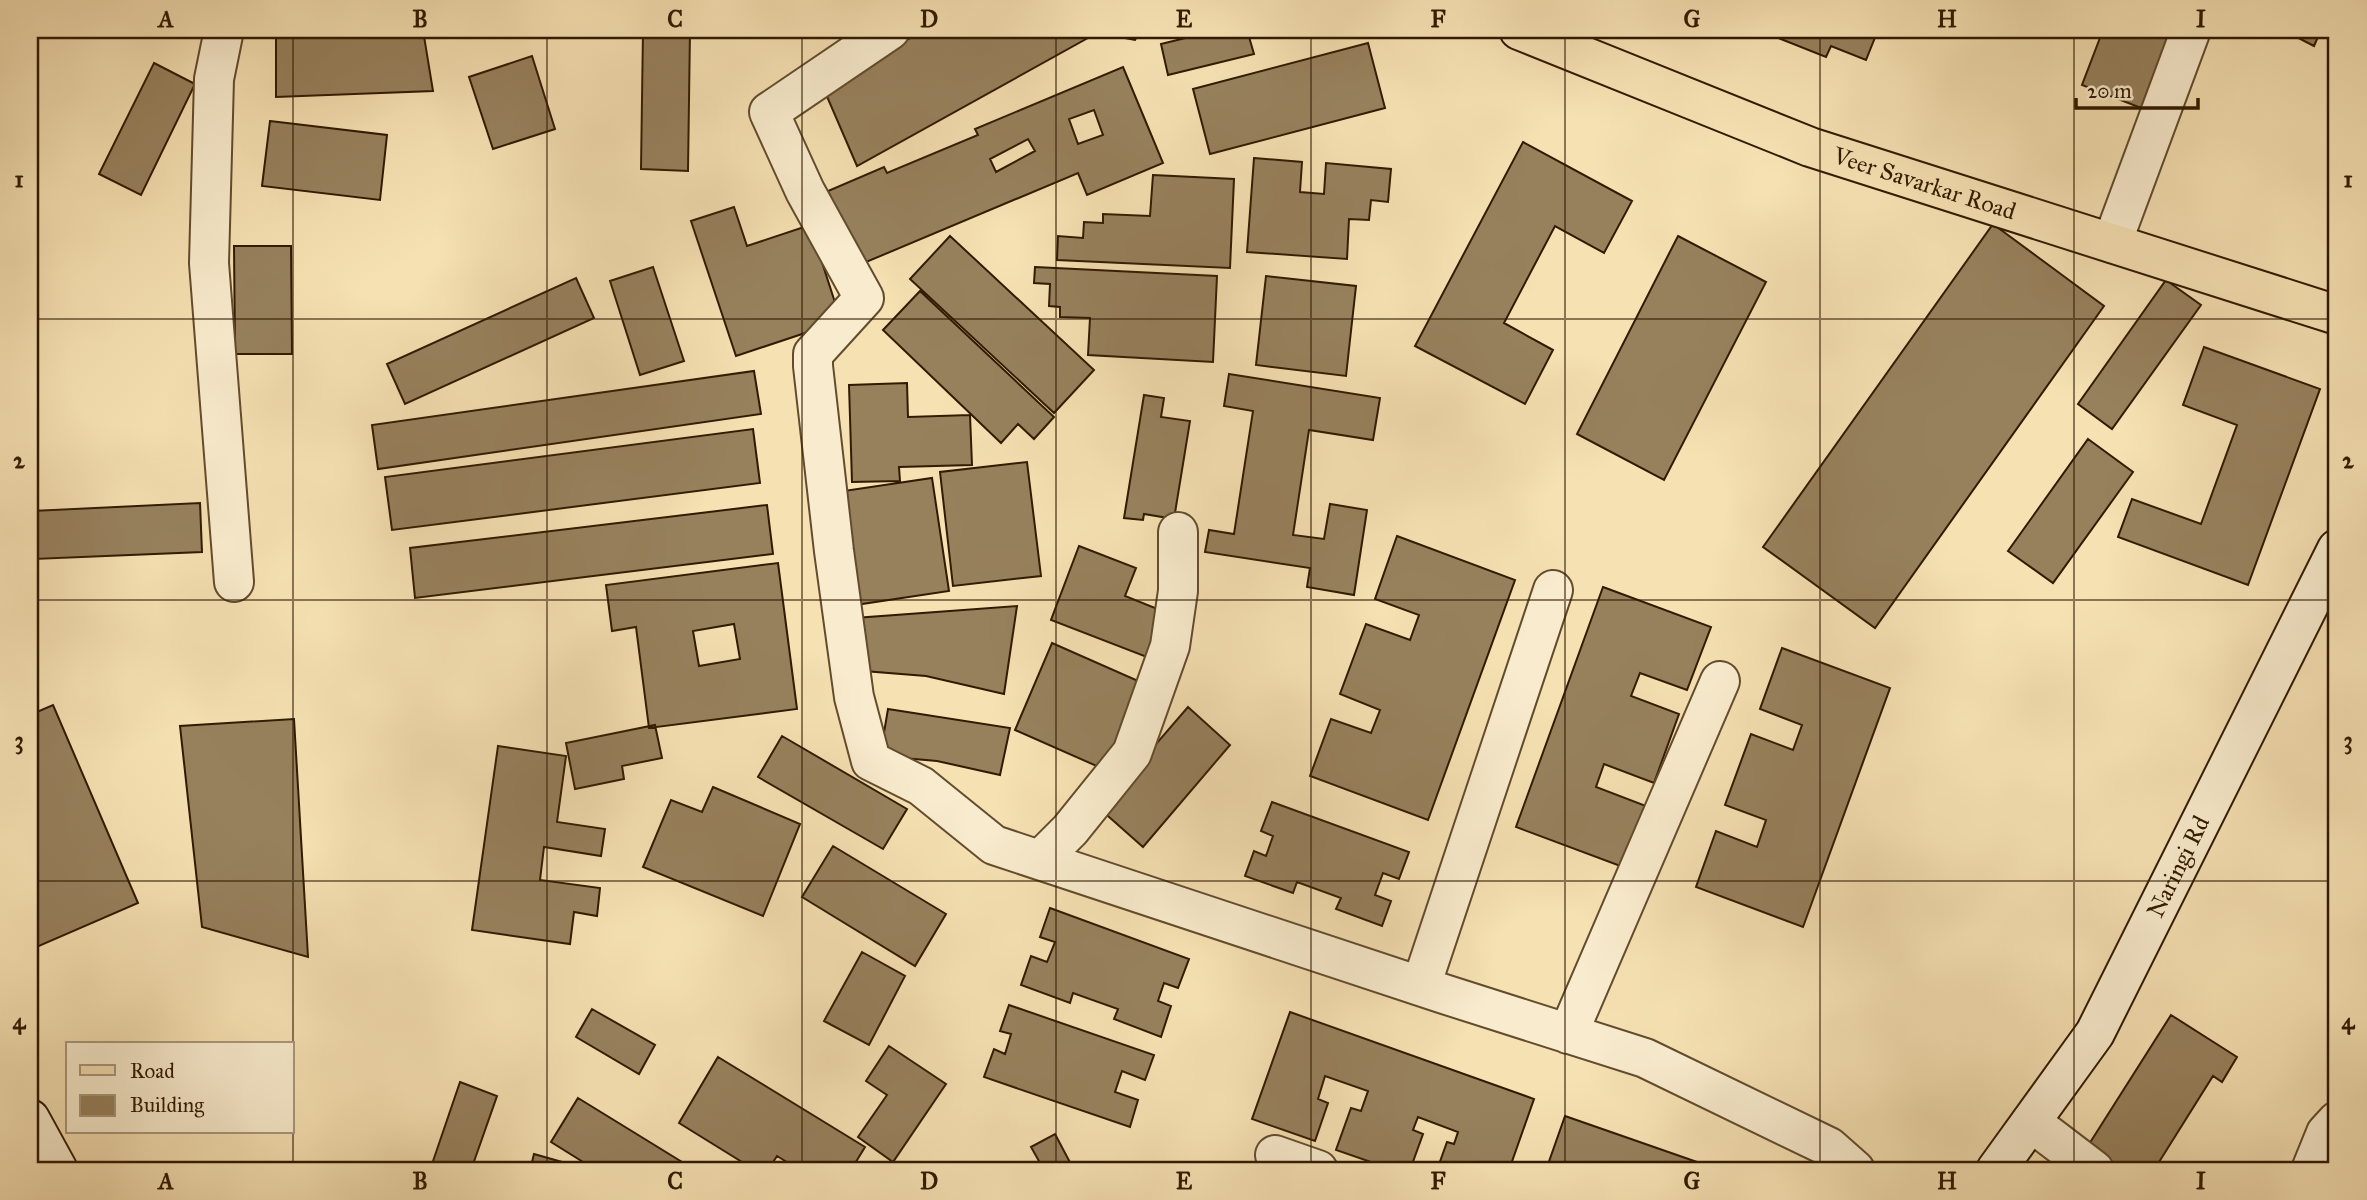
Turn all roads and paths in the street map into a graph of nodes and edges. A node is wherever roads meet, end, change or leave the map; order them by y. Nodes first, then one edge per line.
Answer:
1 (224, 30) edge
2 (890, 30) edge
3 (1519, 30) edge
4 (2192, 30) edge
5 (2112, 243) junction
6 (2337, 315) edge
7 (1178, 532) dead end
8 (2337, 549) edge
9 (234, 582) dead end
10 (1553, 590) dead end
11 (1720, 681) dead end
12 (1040, 860) junction
13 (1421, 986) junction
14 (1568, 1034) junction
15 (30, 1119) edge
16 (2337, 1121) edge
17 (2031, 1122) junction
18 (1275, 1155) dead end
19 (58, 1170) edge
20 (1318, 1170) edge
21 (1855, 1170) edge
22 (1996, 1170) edge
23 (2094, 1170) edge
24 (2311, 1170) edge

1 - 9 street
2 - 12 street
3 - 5 main road, Veer Savarkar Road
4 - 5 street
5 - 6 main road, Veer Savarkar Road
7 - 12 street
8 - 17 street, Naringi Rd
10 - 13 street
11 - 14 street
12 - 13 street
13 - 14 street
14 - 21 street
15 - 19 street
16 - 24 street
17 - 22 street, Naringi Rd
17 - 23 street
18 - 20 street

